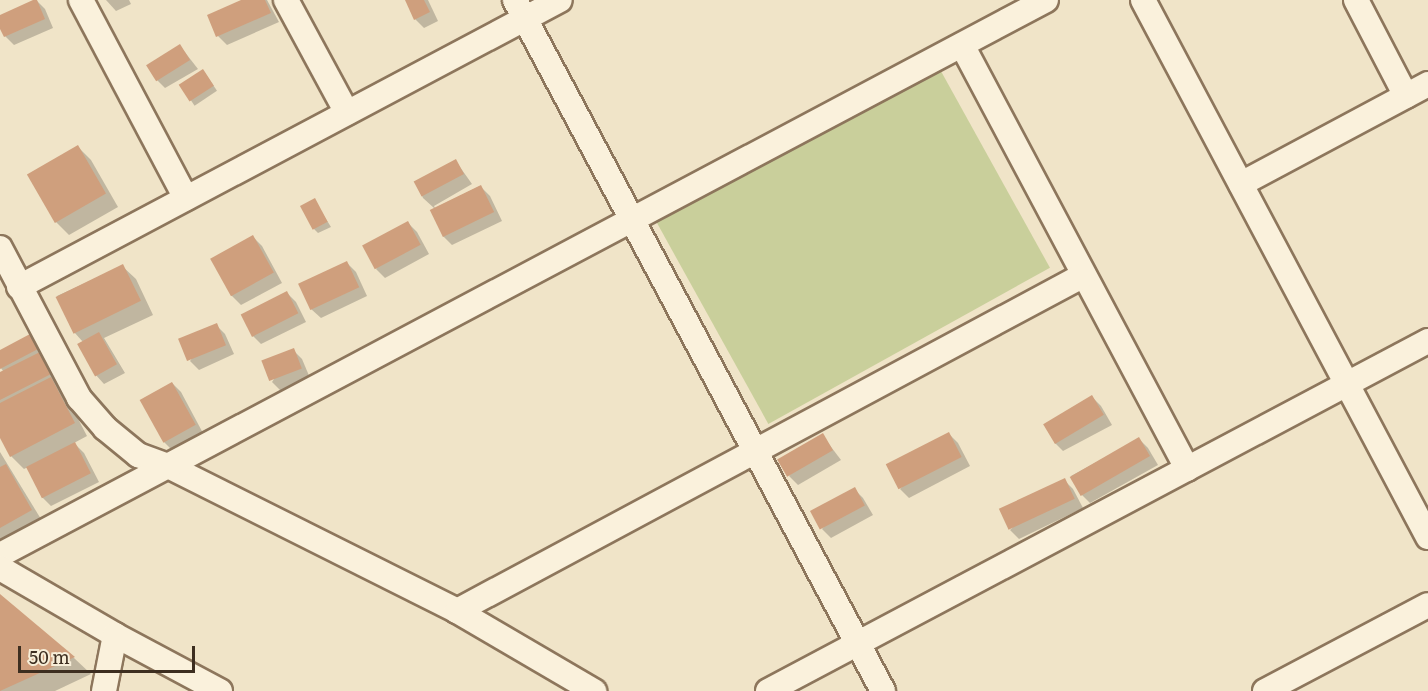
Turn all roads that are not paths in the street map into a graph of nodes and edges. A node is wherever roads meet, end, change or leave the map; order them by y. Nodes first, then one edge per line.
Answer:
1 (81, 0) edge
2 (286, 0) edge
3 (560, 0) edge
4 (1046, 0) edge
5 (1143, 0) edge
6 (1356, 0) edge
7 (520, 9) edge
8 (962, 45) junction
9 (1428, 84) edge
10 (1406, 96) junction
11 (347, 113) junction
12 (1241, 184) junction
13 (186, 198) junction
14 (633, 219) junction
15 (0, 248) edge
16 (1084, 275) junction
17 (19, 287) junction
18 (1428, 341) edge
19 (1347, 384) junction
20 (756, 452) junction
21 (168, 466) junction
22 (1187, 469) junction
23 (1428, 537) edge
24 (0, 555) edge
25 (0, 568) edge
26 (1428, 604) edge
27 (457, 611) junction
28 (115, 635) junction
29 (858, 644) junction
30 (1293, 684) edge
31 (104, 691) edge
32 (220, 691) edge
33 (594, 691) edge
34 (768, 691) edge
35 (883, 691) edge
36 (1265, 691) edge

1 - 13 street
2 - 11 street
3 - 7 street
4 - 8 street
5 - 12 street
6 - 10 street
7 - 11 street
7 - 14 street
8 - 14 street
8 - 16 street
9 - 10 street
10 - 12 street
11 - 13 street
12 - 19 street
13 - 17 street
14 - 20 street
14 - 21 street
15 - 17 street
16 - 20 street
16 - 22 street
17 - 21 street
18 - 19 street
19 - 22 street
19 - 23 street
20 - 27 street
20 - 29 street
21 - 24 street
21 - 27 street
22 - 29 street
25 - 28 street
26 - 30 street
27 - 33 street
28 - 31 street
28 - 32 street
29 - 34 street
29 - 35 street
30 - 36 street

